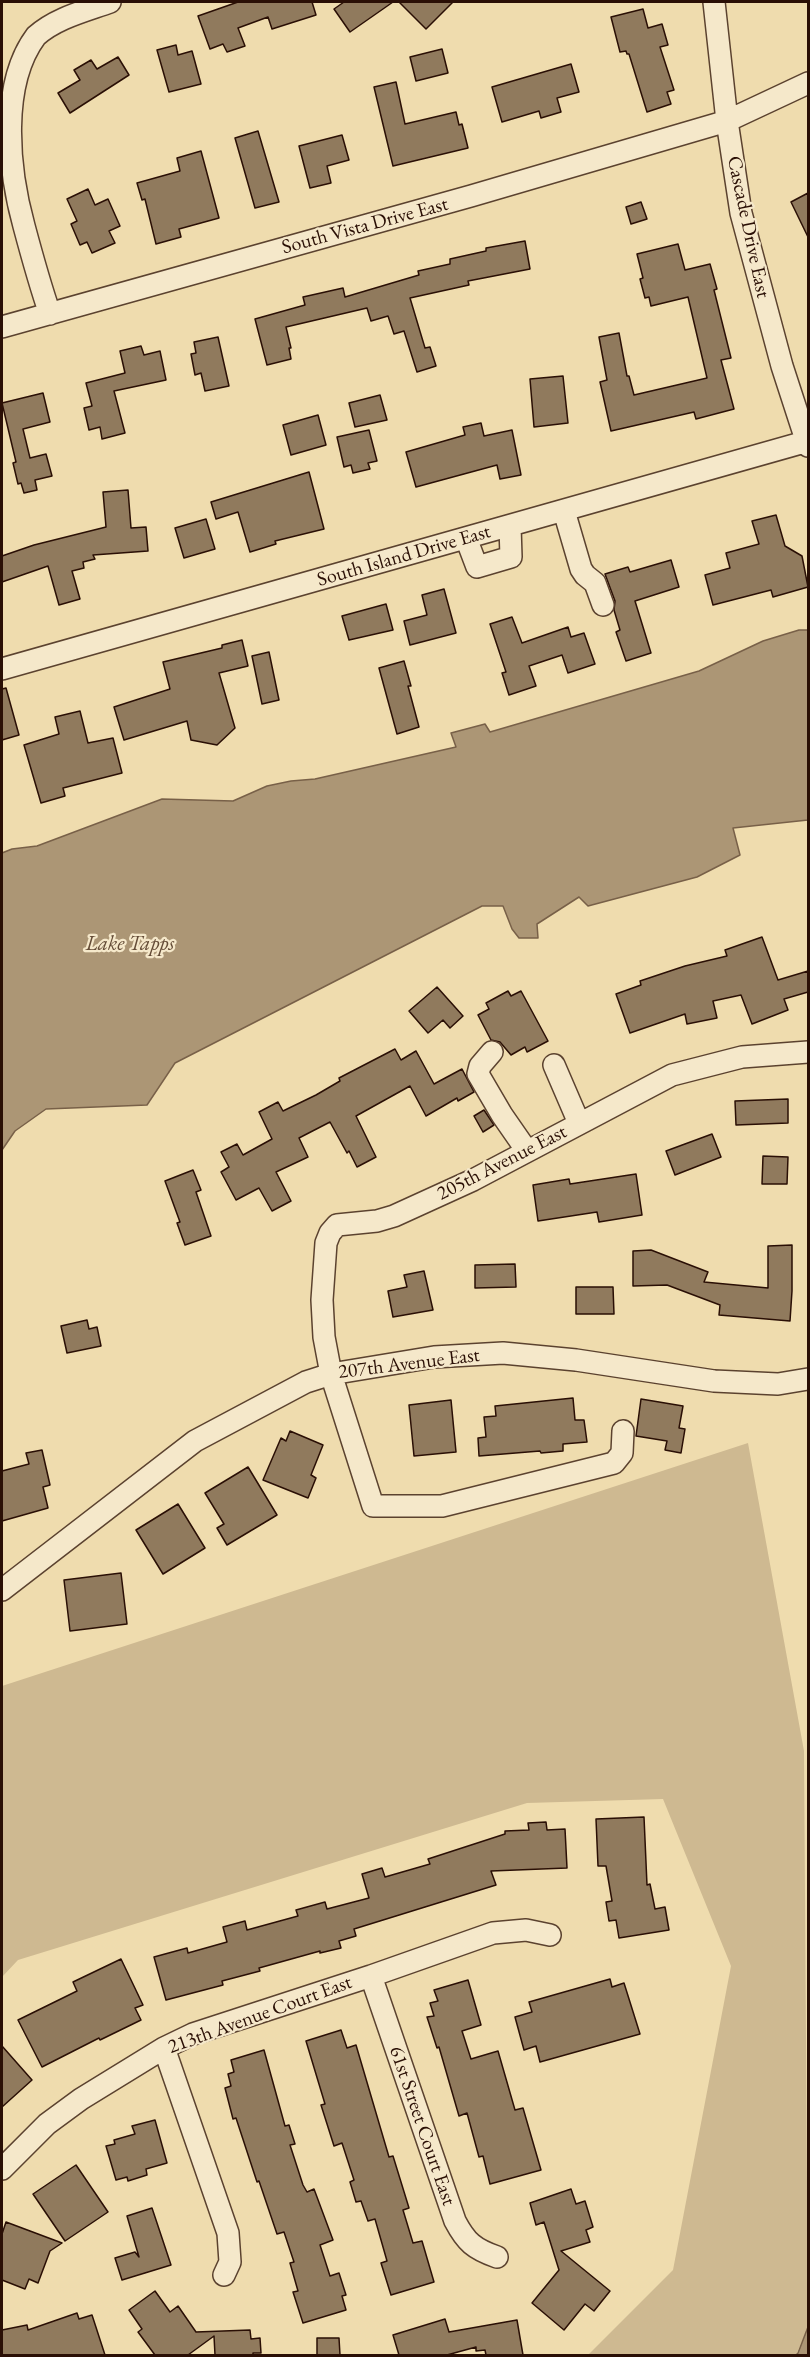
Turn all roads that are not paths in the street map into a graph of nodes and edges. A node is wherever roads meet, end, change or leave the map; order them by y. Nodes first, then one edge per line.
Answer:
1 (110, 2) edge
2 (714, 2) edge
3 (808, 83) edge
4 (727, 121) junction
5 (50, 314) junction
6 (2, 327) edge
7 (808, 443) edge
8 (564, 511) junction
9 (510, 526) junction
10 (466, 538) junction
11 (603, 605) dead end
12 (2, 669) edge
13 (492, 1052) dead end
14 (808, 1052) edge
15 (554, 1065) dead end
16 (579, 1124) junction
17 (527, 1151) junction
18 (331, 1374) junction
19 (808, 1379) edge
20 (623, 1431) dead end
21 (2, 1590) edge
22 (550, 1935) dead end
23 (371, 1976) junction
24 (164, 2048) junction
25 (2, 2169) edge
26 (497, 2258) dead end
27 (224, 2275) dead end

1 - 5 street
2 - 4 street, Cascade Drive East
3 - 4 street, South Vista Drive East
4 - 5 street, South Vista Drive East
4 - 7 street, Cascade Drive East
5 - 6 street, South Vista Drive East
7 - 8 street, South Island Drive East
8 - 9 street, South Island Drive East
8 - 11 street
9 - 10 street, South Island Drive East
9 - 10 street
10 - 12 street, South Island Drive East
13 - 17 street
14 - 16 street, 205th Avenue East
15 - 16 street
16 - 17 street, 205th Avenue East
17 - 18 street, 205th Avenue East
18 - 19 street, 207th Avenue East
18 - 20 street
18 - 21 street, 207th Avenue East
22 - 23 street, 213th Avenue Court East
23 - 24 street, 213th Avenue Court East
23 - 26 street, 61st Street Court East
24 - 25 street, 213th Avenue Court East
24 - 27 street

